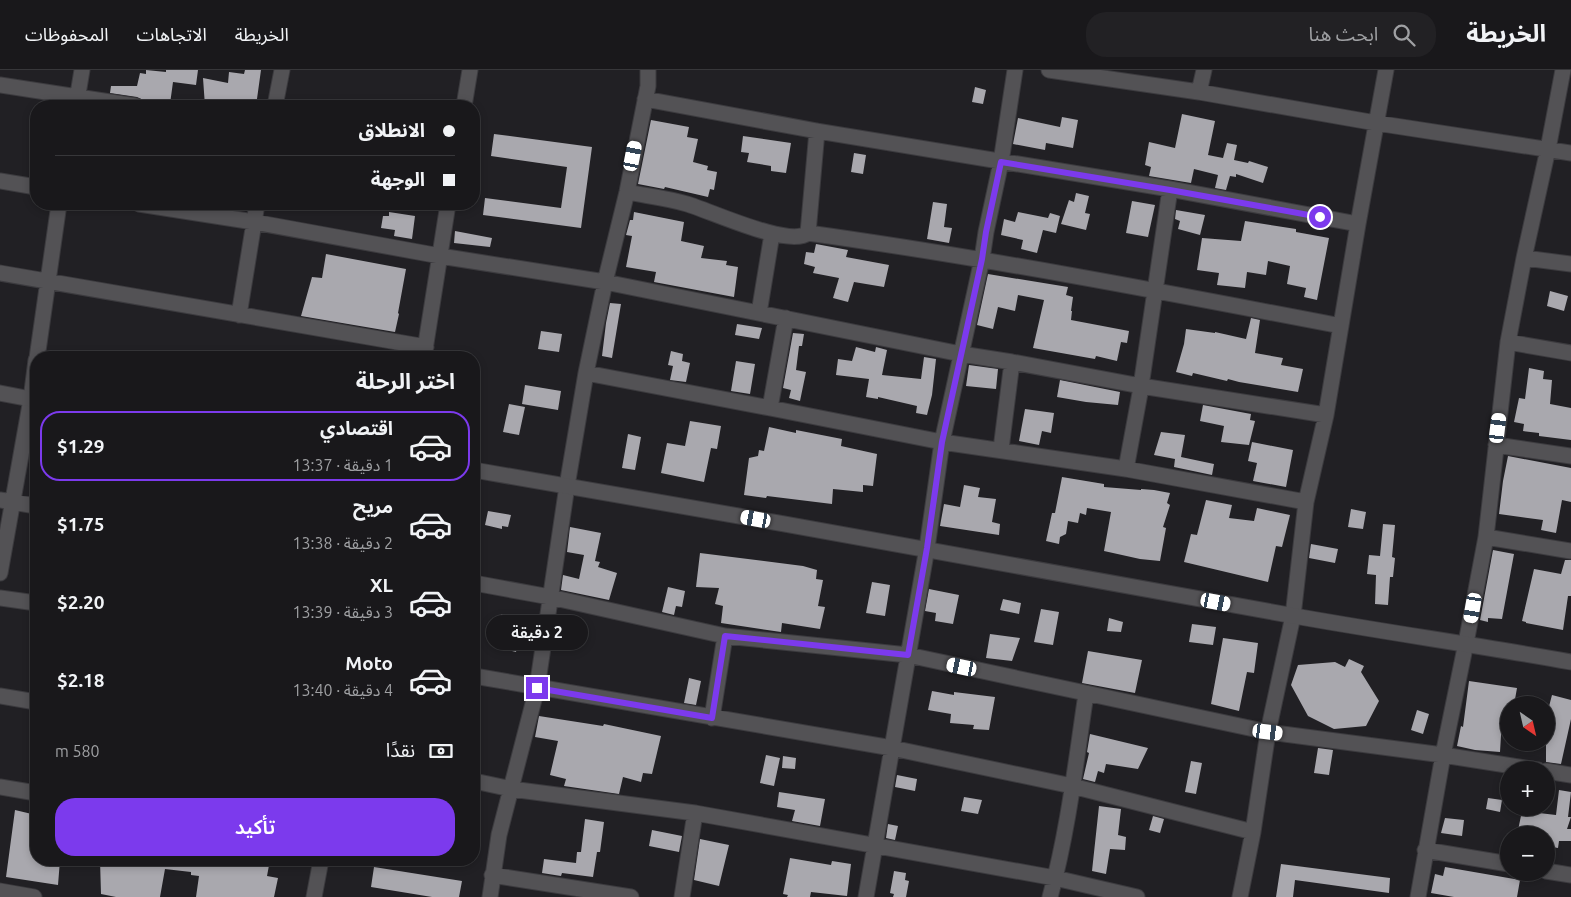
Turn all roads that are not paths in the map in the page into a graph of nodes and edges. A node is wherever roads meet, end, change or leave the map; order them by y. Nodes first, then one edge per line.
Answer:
1 (82, 70) edge
2 (282, 70) edge
3 (470, 70) edge
4 (648, 70) edge
5 (1015, 70) edge
6 (1049, 70) edge
7 (1204, 70) edge
8 (1386, 70) edge
9 (1563, 70) edge
10 (0, 85) edge
11 (1199, 92) junction
12 (645, 99) junction
13 (68, 100) edge
14 (77, 100) edge
15 (276, 100) edge
16 (465, 100) edge
17 (1376, 123) junction
18 (817, 131) junction
19 (1548, 149) junction
20 (1571, 153) edge
21 (1001, 162) junction
22 (0, 181) edge
23 (30, 186) edge
24 (1170, 190) junction
25 (627, 192) junction
26 (58, 210) edge
27 (177, 210) edge
28 (256, 210) edge
29 (447, 210) edge
30 (254, 222) junction
31 (1358, 224) junction
32 (808, 233) junction
33 (772, 234) junction
34 (440, 256) junction
35 (1524, 258) junction
36 (982, 259) junction
37 (1571, 264) edge
38 (0, 273) edge
39 (47, 282) junction
40 (605, 282) junction
41 (1154, 290) junction
42 (759, 313) junction
43 (239, 315) junction
44 (786, 318) junction
45 (1342, 326) junction
46 (1508, 342) junction
47 (37, 351) edge
48 (419, 351) edge
49 (424, 351) edge
50 (1571, 353) edge
51 (960, 354) junction
52 (1012, 362) junction
53 (586, 373) junction
54 (1141, 386) junction
55 (0, 393) edge
56 (30, 398) edge
57 (770, 408) junction
58 (30, 414) edge
59 (1326, 415) junction
60 (942, 442) junction
61 (1496, 445) junction
62 (1001, 449) junction
63 (1571, 456) edge
64 (1126, 469) junction
65 (480, 471) edge
66 (567, 486) junction
67 (7, 502) edge
68 (1306, 502) junction
69 (30, 505) edge
70 (1486, 537) junction
71 (927, 548) junction
72 (1571, 552) edge
73 (0, 573) edge
74 (480, 584) edge
75 (550, 597) junction
76 (0, 598) edge
77 (30, 603) edge
78 (1293, 616) junction
79 (725, 636) junction
80 (1466, 643) junction
81 (908, 655) junction
82 (1571, 662) edge
83 (480, 677) edge
84 (537, 688) junction
85 (1086, 694) junction
86 (0, 696) edge
87 (30, 701) edge
88 (712, 718) junction
89 (1268, 732) junction
90 (892, 748) junction
91 (1442, 755) junction
92 (1500, 764) edge
93 (1555, 772) edge
94 (1571, 775) edge
95 (480, 782) edge
96 (1072, 786) junction
97 (0, 787) edge
98 (511, 789) junction
99 (30, 793) edge
100 (695, 812) junction
101 (1253, 832) junction
102 (875, 844) junction
103 (1425, 850) junction
104 (1500, 862) edge
105 (320, 866) edge
106 (1555, 872) edge
107 (1571, 875) edge
108 (492, 876) junction
109 (1055, 878) junction
110 (0, 891) edge
111 (34, 897) edge
112 (314, 897) edge
113 (490, 897) edge
114 (631, 897) edge
115 (682, 897) edge
116 (866, 897) edge
117 (1050, 897) edge
118 (1137, 897) edge
119 (1240, 897) edge
120 (1418, 897) edge

1 - 14 street
2 - 15 street
3 - 16 street
4 - 12 street
5 - 21 street
6 - 11 street
7 - 11 street
8 - 17 street
9 - 19 street
10 - 13 street
11 - 17 street
12 - 18 street
12 - 25 street
17 - 19 street
17 - 31 street
18 - 21 street
18 - 32 street
19 - 20 street
19 - 35 street
21 - 24 street
21 - 36 street
22 - 23 street
24 - 31 street
24 - 41 street
25 - 33 street
25 - 40 street
26 - 39 street
27 - 30 street
28 - 30 street
29 - 34 street
30 - 34 street
30 - 43 street
31 - 45 street
32 - 33 street
32 - 36 street
33 - 42 street
34 - 40 street
34 - 49 street
35 - 37 street
35 - 46 street
36 - 41 street
36 - 51 street
38 - 39 street
39 - 43 street
39 - 47 street
40 - 42 street
40 - 53 street
41 - 45 street
41 - 54 street
42 - 44 street
43 - 48 street
44 - 51 street
44 - 57 street
45 - 59 street
46 - 50 street
46 - 61 street
51 - 52 street
51 - 60 street
52 - 54 street
52 - 62 street
53 - 57 street
53 - 66 street
54 - 59 street
54 - 64 street
55 - 56 street
57 - 60 street
58 - 67 street
59 - 68 street
60 - 62 street
60 - 71 street
61 - 63 street
61 - 70 street
62 - 64 street
64 - 68 street
65 - 66 street
66 - 71 street
66 - 75 street
67 - 69 street
67 - 73 street
68 - 78 street
70 - 72 street
70 - 80 street
71 - 78 street
71 - 81 street
74 - 75 street
75 - 79 street
75 - 84 street
76 - 77 street
78 - 80 street
78 - 89 street
79 - 81 street
79 - 88 street
80 - 82 street
80 - 91 street
81 - 85 street
81 - 90 street
83 - 84 street
84 - 88 street
84 - 98 street
85 - 89 street
85 - 96 street
86 - 87 street
88 - 90 street
89 - 91 street
89 - 101 street
90 - 96 street
90 - 102 street
91 - 92 street
91 - 103 street
93 - 94 street
95 - 98 street
96 - 101 street
96 - 109 street
97 - 99 street
98 - 100 street
98 - 108 street
100 - 102 street
100 - 115 street
101 - 119 street
102 - 109 street
102 - 116 street
103 - 104 street
103 - 120 street
105 - 112 street
106 - 107 street
108 - 113 street
108 - 114 street
109 - 117 street
109 - 118 street
110 - 111 street

